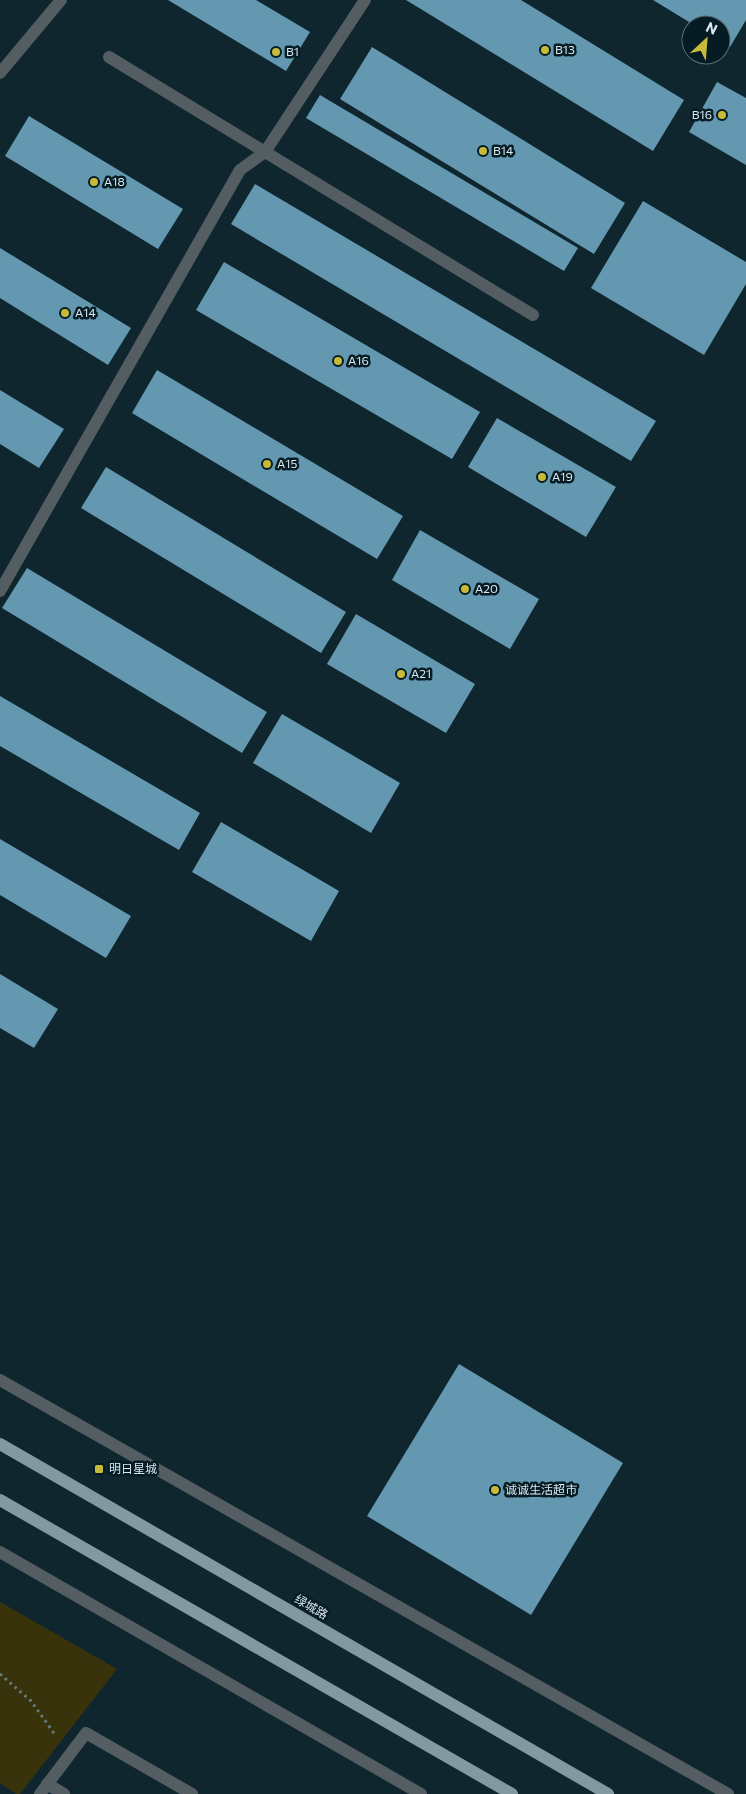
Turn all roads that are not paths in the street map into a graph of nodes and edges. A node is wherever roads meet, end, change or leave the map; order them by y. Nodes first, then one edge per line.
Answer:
1 (61, 0) edge
2 (365, 0) edge
3 (109, 57) dead end
4 (0, 73) edge
5 (265, 152) junction
6 (533, 314) dead end
7 (0, 591) edge
8 (0, 1380) edge
9 (0, 1444) edge
10 (0, 1500) edge
11 (0, 1552) edge
12 (44, 1789) edge
13 (64, 1794) edge
14 (192, 1794) edge
15 (421, 1794) edge
16 (512, 1794) edge
17 (608, 1794) edge
18 (728, 1794) edge

1 - 4 street
2 - 5 street
3 - 5 street
5 - 6 street
5 - 7 street
8 - 18 street
9 - 17 main road, 绿城路
10 - 16 main road
11 - 15 street
12 - 13 street
12 - 14 street

